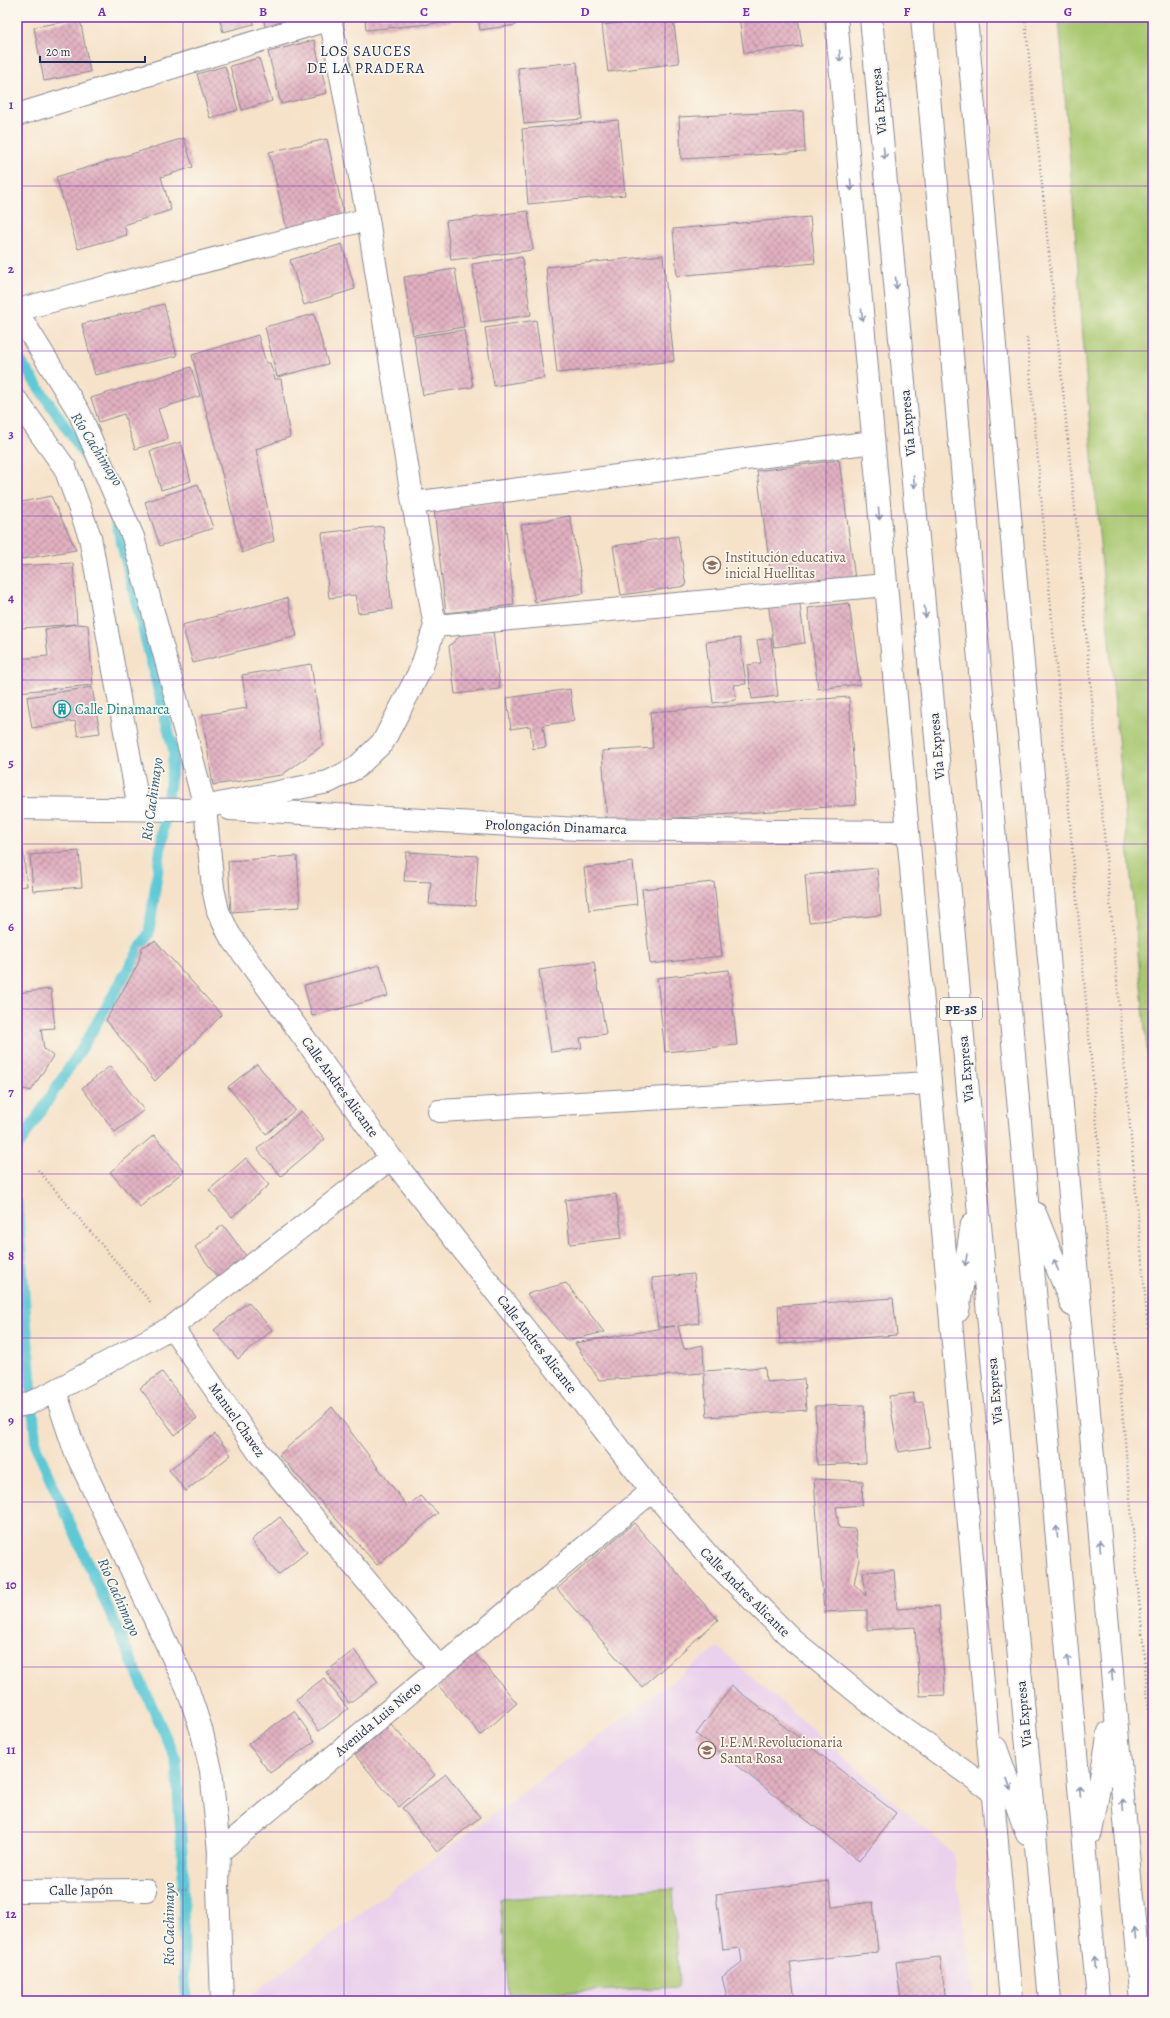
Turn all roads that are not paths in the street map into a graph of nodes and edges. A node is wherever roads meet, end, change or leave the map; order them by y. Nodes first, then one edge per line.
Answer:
1 (836, 17) edge
2 (872, 17) edge
3 (922, 17) edge
4 (966, 17) edge
5 (330, 18) edge
6 (17, 115) edge
7 (368, 219) junction
8 (17, 311) edge
9 (17, 401) edge
10 (873, 442) junction
11 (413, 503) junction
12 (886, 585) junction
13 (435, 626) junction
14 (17, 808) edge
15 (145, 809) junction
16 (197, 809) junction
17 (907, 832) junction
18 (930, 1083) junction
19 (439, 1111) dead end
20 (391, 1158) junction
21 (1026, 1190) junction
22 (978, 1194) junction
23 (172, 1327) junction
24 (1081, 1327) junction
25 (953, 1340) junction
26 (36, 1399) edge
27 (652, 1491) junction
28 (439, 1667) junction
29 (1114, 1705) junction
30 (986, 1721) junction
31 (993, 1792) junction
32 (219, 1852) junction
33 (1086, 1859) junction
34 (1038, 1863) junction
35 (146, 1890) dead end
36 (17, 1891) edge
37 (222, 2001) edge
38 (1011, 2001) edge
39 (1050, 2001) edge
40 (1098, 2001) edge
41 (1141, 2001) edge

1 -> 10 main road, PE-3S
2 -> 22 main road, Vía Expresa / PE-3S
3 - 21 main road
4 - 24 main road
5 - 6 main road
5 - 7 main road
7 - 8 main road
7 - 11 main road
8 - 16 main road, Calle Andres Alicante
9 - 15 main road
10 - 11 main road
10 -> 12 main road, PE-3S
11 - 13 main road
12 - 13 main road
12 - 17 main road, PE-3S
13 - 16 main road
14 - 15 main road
15 - 16 main road
16 - 17 main road, Prolongación Dinamarca
16 - 20 main road, Calle Andres Alicante
17 - 18 main road, PE-3S
18 - 19 main road
18 - 25 main road, PE-3S
20 - 23 main road
20 - 27 main road, Calle Andres Alicante
24 -> 21 main road
33 -> 21 main road
22 -> 25 main road
22 - 34 main road, Vía Expresa / PE-3S
23 - 26 main road
23 - 28 main road, Manuel Chavez
29 -> 24 main road
25 - 30 main road, PE-3S
26 - 32 main road
27 - 28 main road, Avenida Luis Nieto
27 - 31 main road, Calle Andres Alicante
28 - 32 main road, Avenida Luis Nieto
29 - 33 main road
41 -> 29 main road
30 - 31 main road, PE-3S
30 -> 34 main road
31 - 38 main road, PE-3S
32 - 37 main road
40 -> 33 main road
34 - 39 main road, Vía Expresa / PE-3S
35 - 36 main road, Calle Japón

